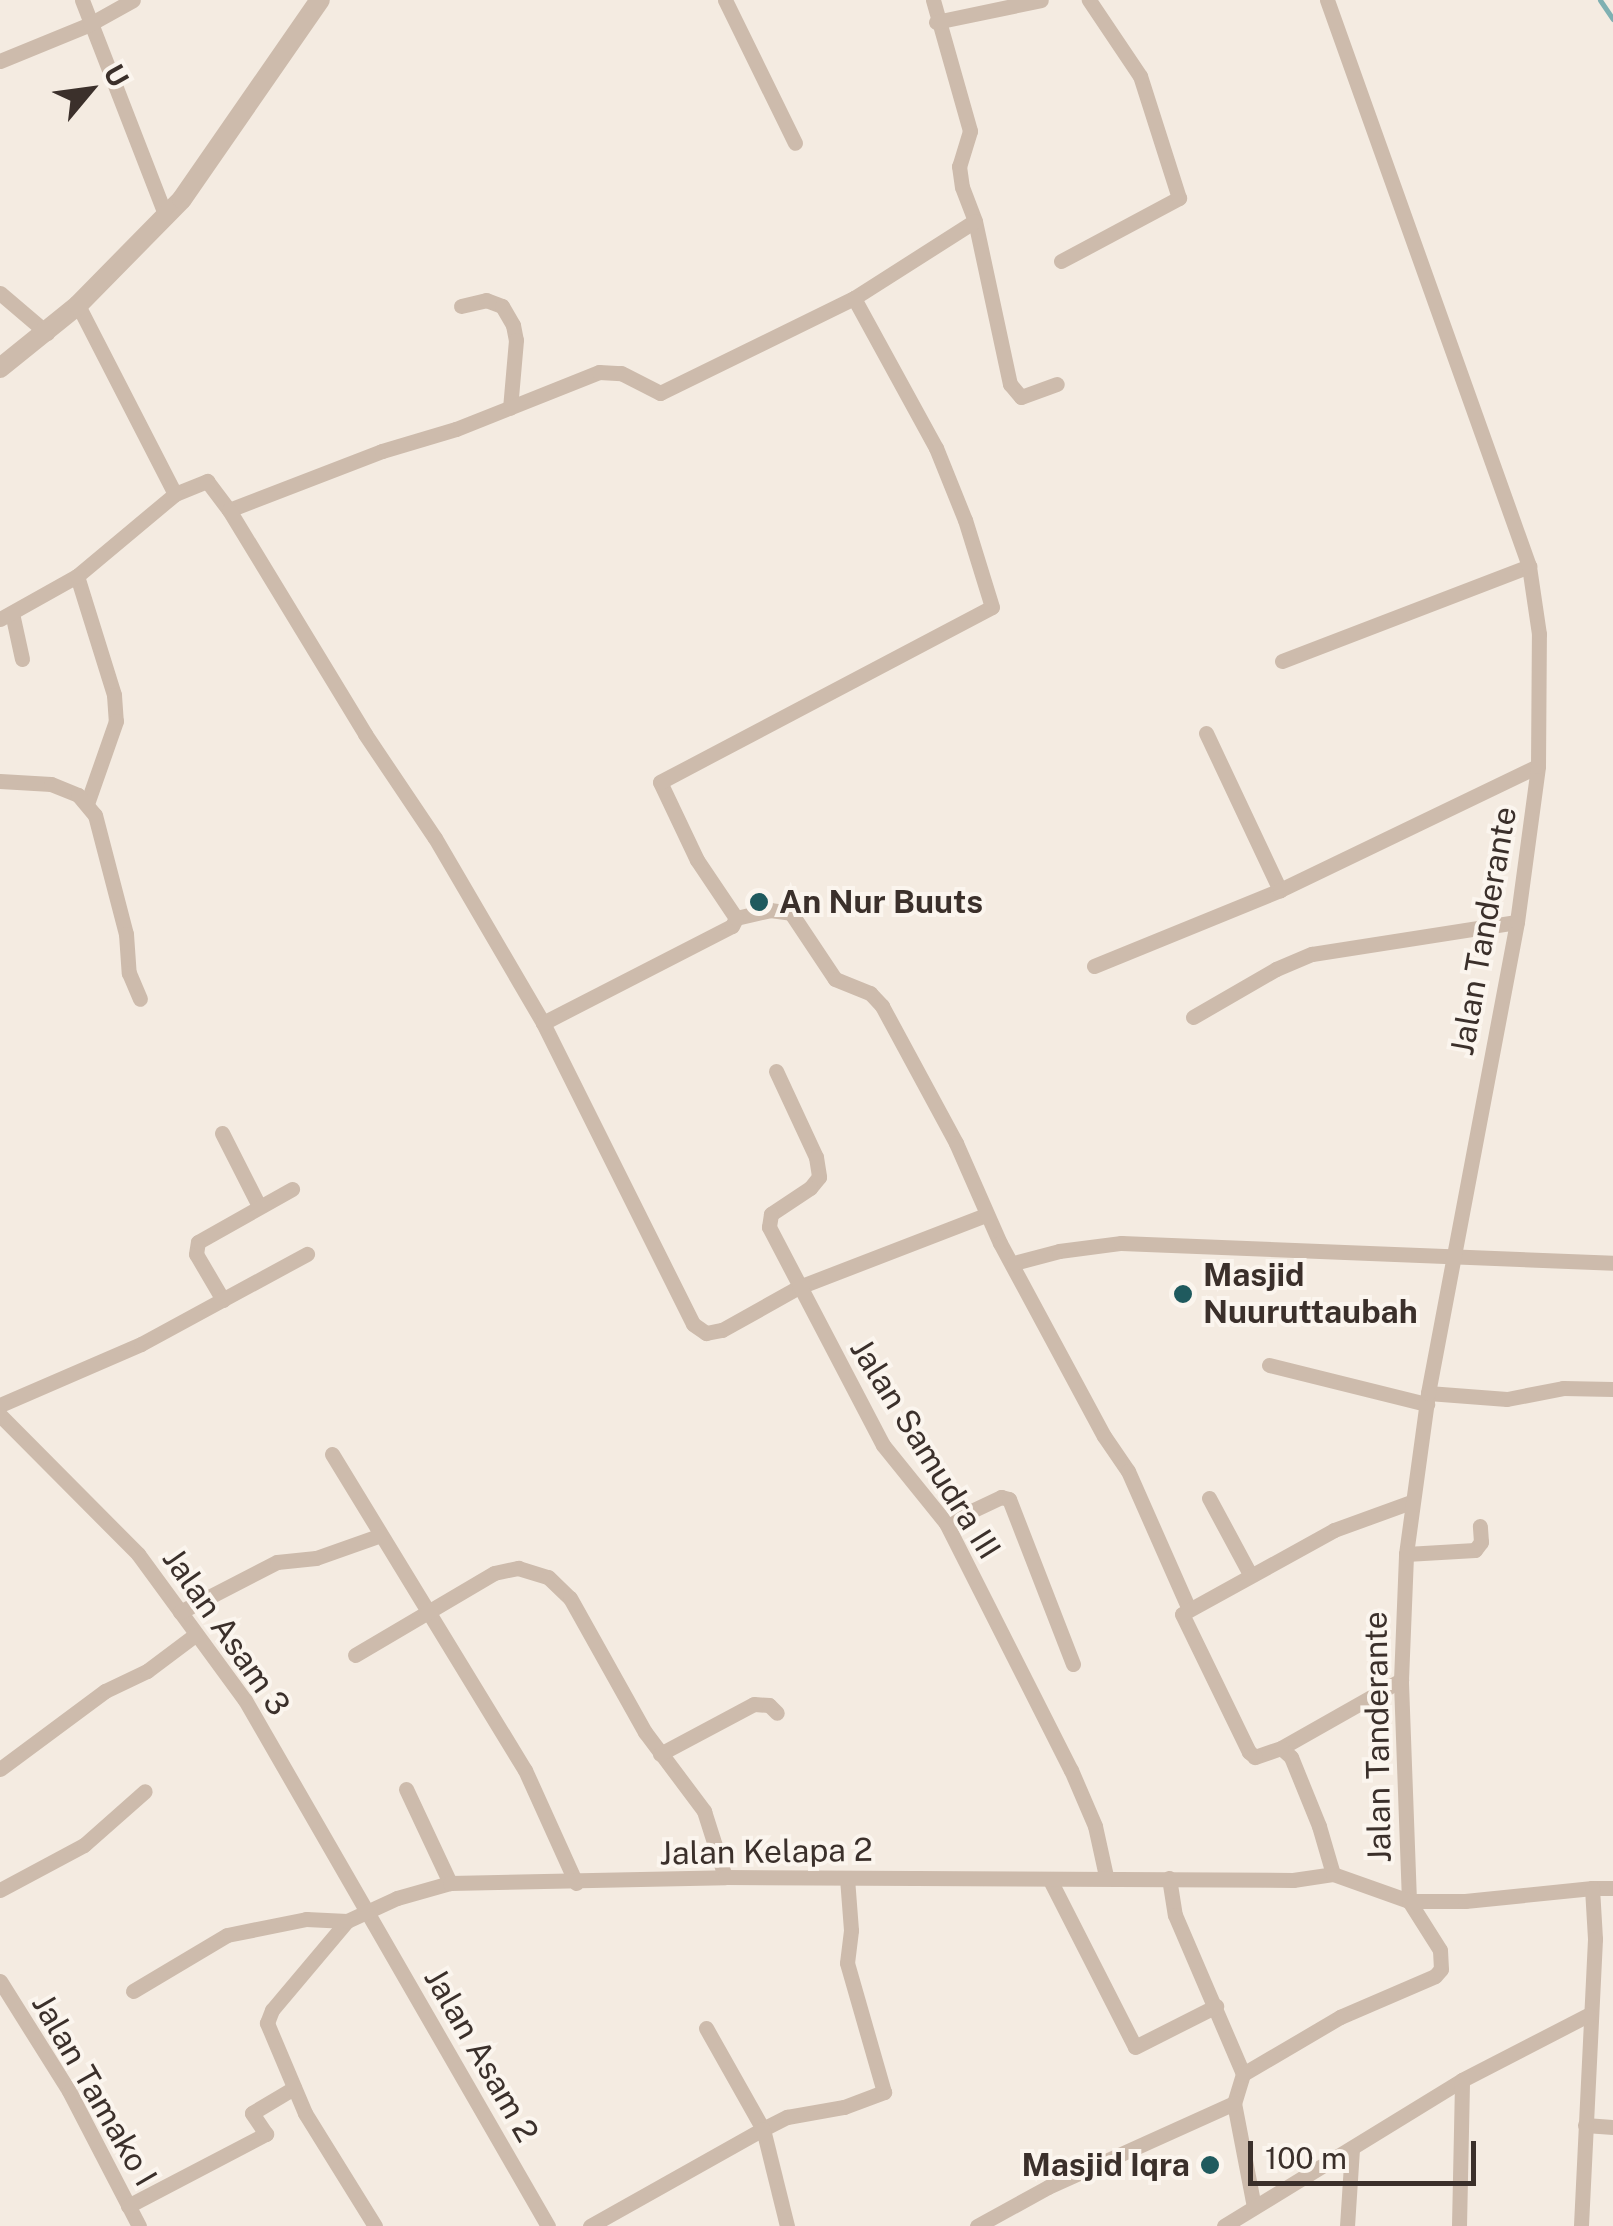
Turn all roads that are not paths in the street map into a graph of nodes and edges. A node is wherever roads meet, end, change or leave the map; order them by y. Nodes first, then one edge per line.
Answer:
1 (82, 0) edge
2 (133, 0) edge
3 (320, 0) edge
4 (725, 0) edge
5 (933, 0) edge
6 (1041, 0) edge
7 (1089, 0) edge
8 (1327, 0) edge
9 (936, 22) junction
10 (90, 24) junction
11 (0, 61) edge
12 (795, 143) dead end
13 (166, 217) junction
14 (976, 221) junction
15 (1061, 261) dead end
16 (0, 292) edge
17 (854, 298) junction
18 (78, 305) junction
19 (461, 306) dead end
20 (47, 333) junction
21 (0, 368) edge
22 (1057, 384) dead end
23 (510, 408) junction
24 (174, 494) junction
25 (228, 510) junction
26 (1529, 566) junction
27 (77, 576) junction
28 (6, 616) edge
29 (22, 660) dead end
30 (1282, 662) dead end
31 (1206, 733) dead end
32 (1538, 766) junction
33 (0, 781) edge
34 (87, 804) junction
35 (1280, 890) junction
36 (736, 918) junction
37 (1517, 922) junction
38 (1094, 966) dead end
39 (140, 999) dead end
40 (1193, 1017) dead end
41 (542, 1023) junction
42 (776, 1071) dead end
43 (222, 1134) dead end
44 (292, 1189) dead end
45 (259, 1206) junction
46 (986, 1216) junction
47 (307, 1254) dead end
48 (1452, 1256) junction
49 (1014, 1263) junction
50 (1613, 1263) edge
51 (799, 1288) junction
52 (222, 1300) junction
53 (1268, 1365) dead end
54 (1613, 1389) edge
55 (1427, 1399) junction
56 (0, 1406) edge
57 (0, 1415) edge
58 (332, 1454) dead end
59 (1209, 1498) dead end
60 (1410, 1502) junction
61 (946, 1523) junction
62 (1480, 1526) dead end
63 (378, 1536) junction
64 (1406, 1554) junction
65 (1250, 1574) junction
66 (1188, 1607) junction
67 (426, 1611) junction
68 (180, 1612) junction
69 (195, 1634) junction
70 (356, 1655) dead end
71 (1072, 1664) dead end
72 (1401, 1680) junction
73 (777, 1713) dead end
74 (1281, 1748) junction
75 (660, 1754) junction
76 (0, 1769) edge
77 (406, 1788) dead end
78 (145, 1791) dead end
79 (1332, 1874) junction
80 (1106, 1876) junction
81 (725, 1877) junction
82 (847, 1878) junction
83 (1169, 1878) junction
84 (1050, 1880) junction
85 (450, 1883) junction
86 (576, 1883) junction
87 (1592, 1888) junction
88 (1613, 1888) edge
89 (0, 1890) edge
90 (1409, 1900) junction
91 (367, 1911) junction
92 (347, 1921) junction
93 (0, 1981) edge
94 (133, 1991) dead end
95 (1216, 2006) junction
96 (1588, 2016) junction
97 (706, 2028) dead end
98 (1243, 2074) junction
99 (1462, 2080) junction
100 (294, 2088) junction
101 (1234, 2103) junction
102 (1585, 2125) junction
103 (1613, 2127) edge
104 (763, 2129) junction
105 (1352, 2148) junction
106 (128, 2206) junction
107 (1254, 2207) junction
108 (139, 2226) edge
109 (374, 2226) edge
110 (548, 2226) edge
111 (590, 2226) edge
112 (786, 2226) edge
113 (977, 2226) edge
114 (1224, 2226) edge
115 (1347, 2226) edge
116 (1459, 2226) edge
117 (1580, 2226) edge

1 - 10 street
2 - 10 street
3 - 13 street
4 - 12 street
5 - 9 street
6 - 9 street
7 - 15 street
8 - 26 street, Jalan Tanderante
9 - 14 street
10 - 11 street
10 - 13 street
13 - 18 street
14 - 17 street
14 - 22 street
16 - 20 street
17 - 23 street
17 - 36 street
18 - 20 street
18 - 24 street
19 - 23 street
20 - 21 street
23 - 25 street
24 - 25 street
24 - 27 street
25 - 41 street
26 - 30 street
26 - 32 street, Jalan Tanderante
27 - 28 street
27 - 34 street
28 - 29 street
31 - 35 street
32 - 35 street
32 - 37 street, Jalan Tanderante
33 - 34 street
34 - 39 street
35 - 38 street
36 - 41 street
36 - 46 street
37 - 40 street
37 - 48 street, Jalan Tanderante
41 - 51 street
42 - 51 street, Jalan Samudra III
43 - 45 street
44 - 45 street
45 - 52 street
46 - 49 street
46 - 51 street
47 - 52 street
48 - 49 street
48 - 50 street
48 - 55 street, Jalan Tanderante
49 - 66 street
51 - 61 street, Jalan Samudra III
52 - 56 street
53 - 55 street
54 - 55 street
55 - 60 street, Jalan Tanderante
57 - 68 street, Jalan Asam 3
58 - 63 street
59 - 65 street
60 - 64 street, Jalan Tanderante
60 - 65 street
61 - 71 street
61 - 80 street, Jalan Samudra III
62 - 64 street
63 - 67 street
63 - 68 street
64 - 72 street, Jalan Tanderante
65 - 66 street
66 - 74 street
67 - 70 street
67 - 75 street
67 - 86 street
68 - 69 street, Jalan Asam 3
69 - 76 street
69 - 91 street, Jalan Asam 3
72 - 74 street
72 - 90 street, Jalan Tanderante
73 - 75 street
74 - 79 street
75 - 81 street
77 - 85 street
78 - 89 street
79 - 83 street, Jalan Kelapa 2
79 - 90 street, Jalan Kelapa 2
80 - 83 street, Jalan Kelapa 2
80 - 84 street, Jalan Kelapa 2
81 - 82 street, Jalan Kelapa 2
81 - 86 street, Jalan Kelapa 2
82 - 84 street, Jalan Kelapa 2
82 - 104 street
83 - 95 street
84 - 95 street
85 - 86 street, Jalan Kelapa 2
85 - 91 street, Jalan Kelapa 2
87 - 88 street, Jalan Kelapa 2
87 - 90 street, Jalan Kelapa 2
87 - 96 street
90 - 98 street
91 - 92 street, Jalan Kelapa 2
91 - 110 street, Jalan Asam 2
92 - 94 street
92 - 100 street
93 - 106 street, Jalan Tamako I
95 - 98 street
96 - 99 street
96 - 102 street
97 - 104 street
98 - 101 street
99 - 105 street
99 - 116 street
100 - 106 street
100 - 109 street
101 - 107 street
101 - 113 street
102 - 103 street
102 - 117 street
104 - 111 street
104 - 112 street
105 - 107 street
105 - 115 street
106 - 108 street, Jalan Tamako I
107 - 114 street

